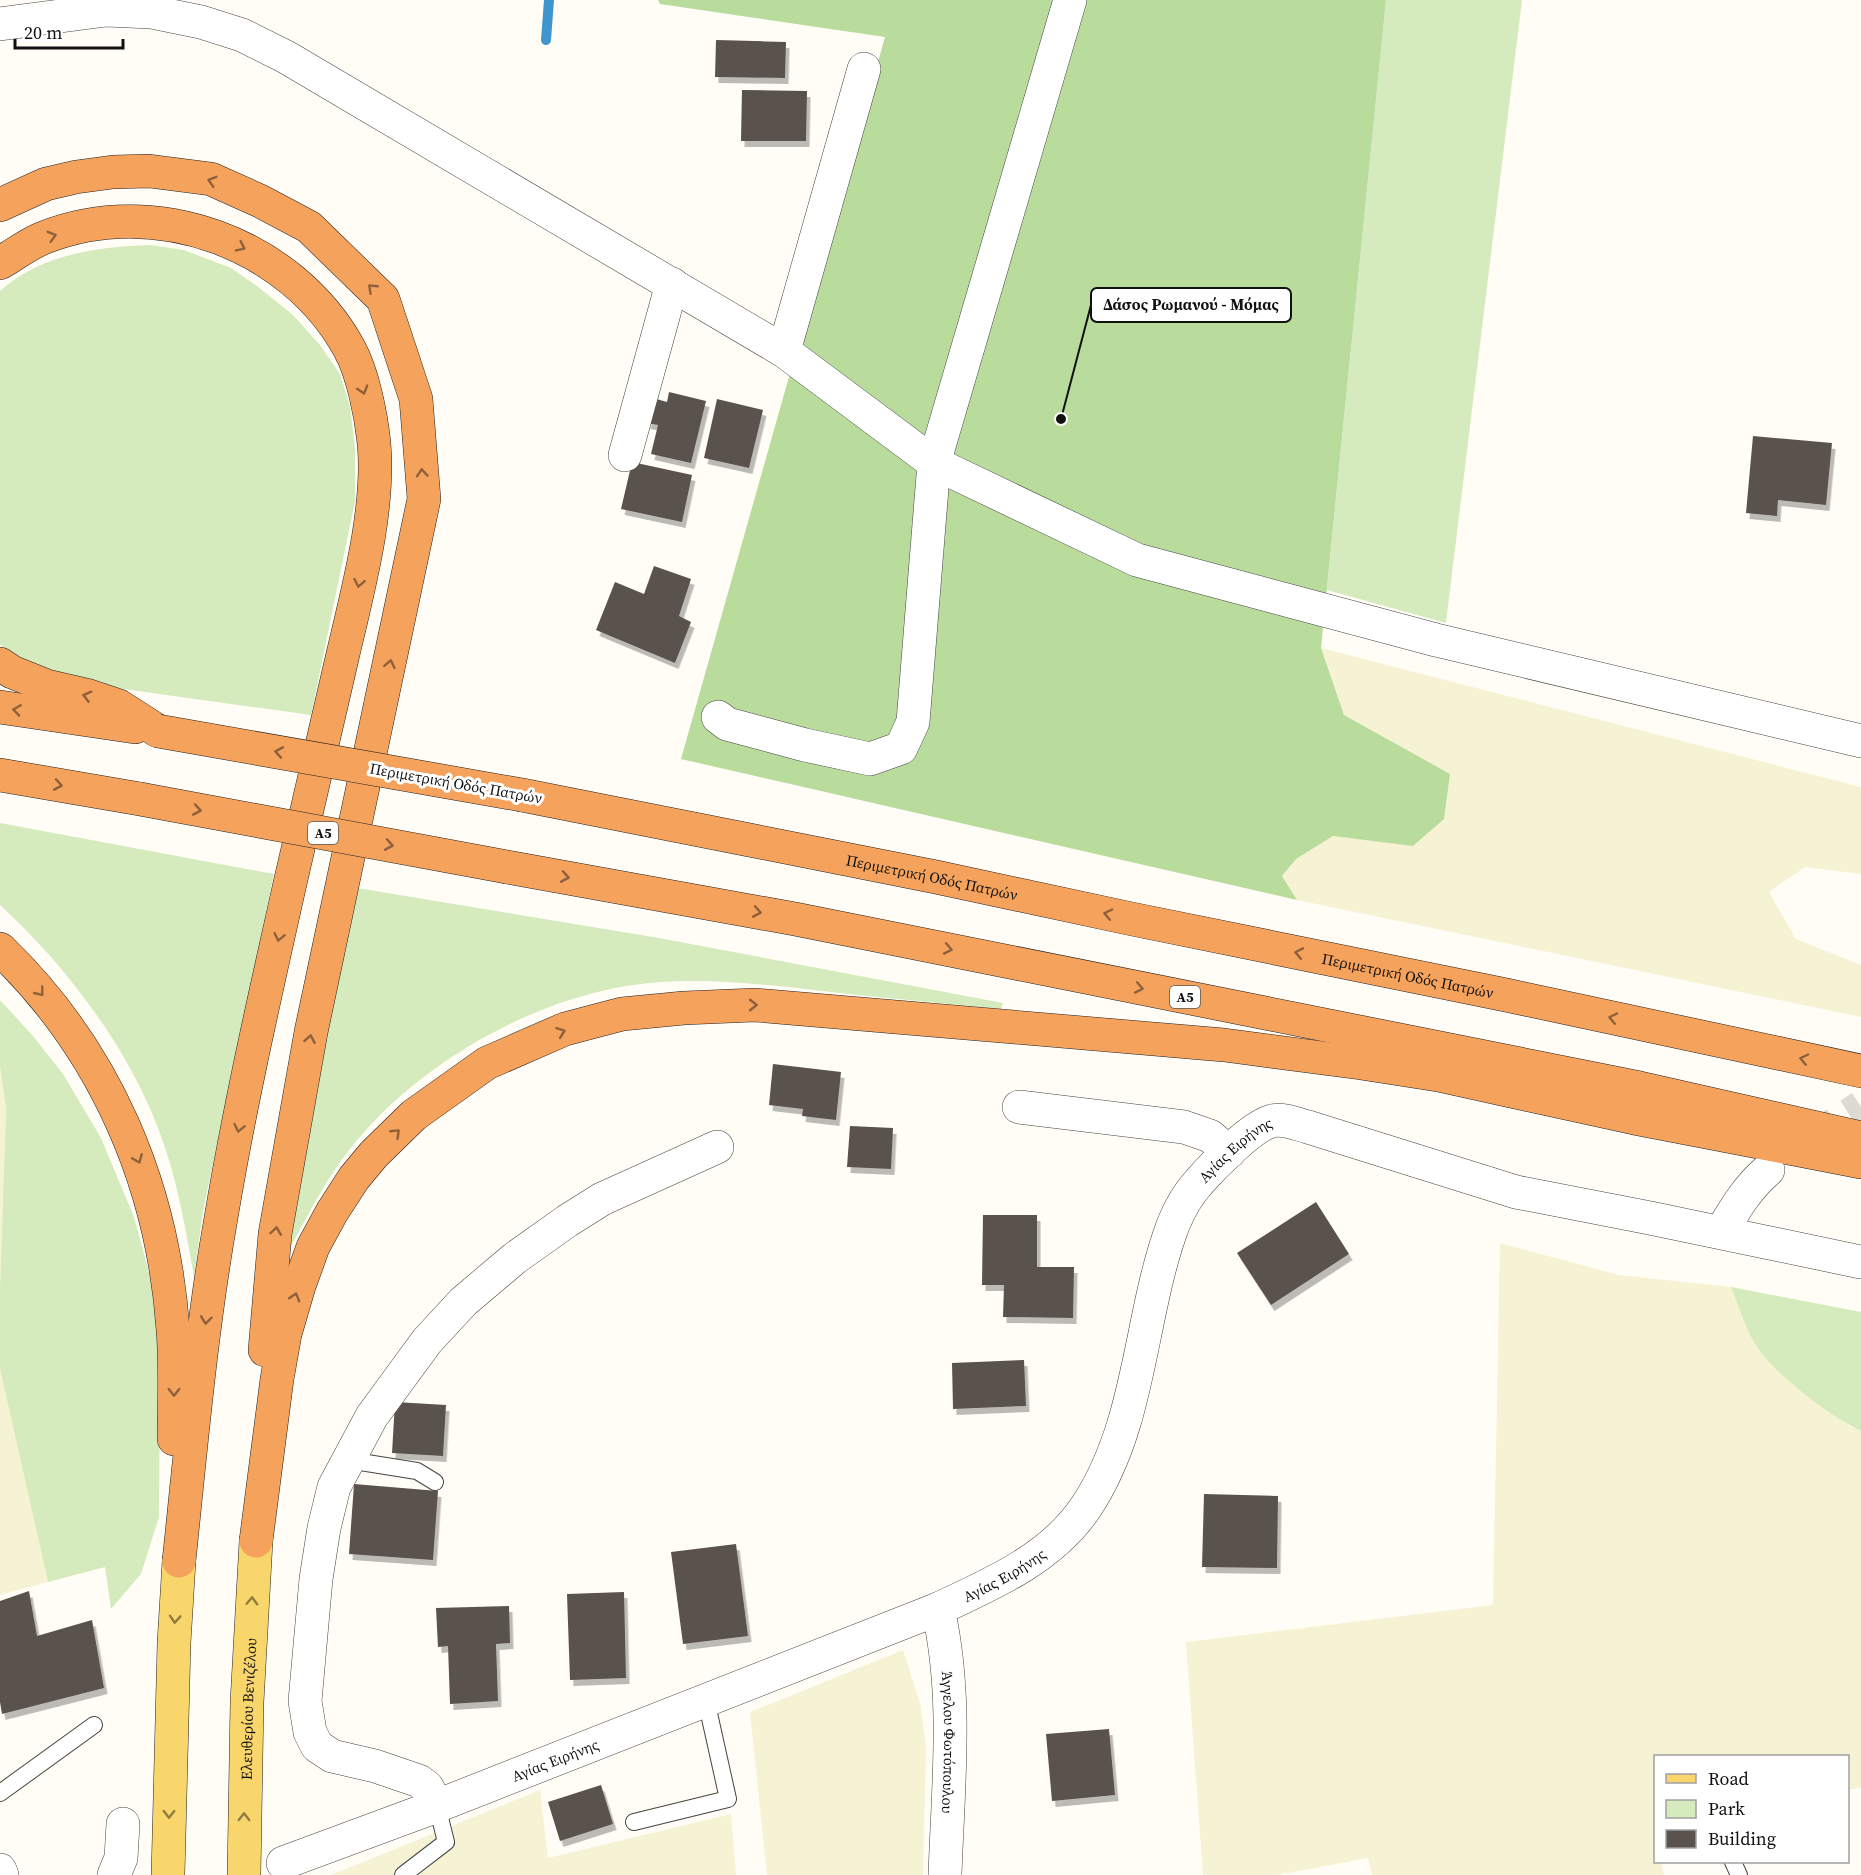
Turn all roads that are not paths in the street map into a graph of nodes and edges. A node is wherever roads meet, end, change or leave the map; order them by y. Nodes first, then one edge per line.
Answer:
1 (1070, 0) edge
2 (107, 5) edge
3 (0, 24) edge
4 (864, 69) dead end
5 (0, 205) edge
6 (0, 263) edge
7 (672, 284) junction
8 (784, 351) junction
9 (625, 455) dead end
10 (934, 463) junction
11 (0, 664) edge
12 (0, 707) edge
13 (718, 717) dead end
14 (158, 731) junction
15 (1861, 741) edge
16 (0, 775) edge
17 (0, 949) edge
18 (1861, 1071) edge
19 (1019, 1107) dead end
20 (1861, 1138) edge
21 (717, 1148) dead end
22 (1229, 1152) junction
23 (1861, 1162) edge
24 (1768, 1170) dead end
25 (1721, 1232) junction
26 (1861, 1262) edge
27 (348, 1460) junction
28 (435, 1482) dead end
29 (256, 1541) junction
30 (179, 1561) junction
31 (938, 1609) junction
32 (706, 1700) junction
33 (94, 1725) dead end
34 (0, 1793) edge
35 (437, 1806) junction
36 (634, 1822) dead end
37 (123, 1824) dead end
38 (284, 1863) dead end
39 (0, 1870) edge
40 (2, 1875) edge
41 (114, 1875) edge
42 (168, 1875) edge
43 (244, 1875) edge
44 (403, 1875) edge
45 (945, 1875) edge

1 - 10 street
2 - 3 street
2 - 7 street
4 - 8 street
29 -> 5 highway
6 -> 30 highway
7 - 8 street
7 - 9 street
8 - 10 street
10 - 13 street
10 - 15 street
14 -> 11 highway
14 -> 12 highway, Περιμετρική Οδός Πατρών
18 -> 14 highway, Περιμετρική Οδός Πατρών, bridge
16 -> 20 highway, Α5, bridge
17 -> 30 highway
19 - 22 street
21 - 27 street
22 - 25 street, Αγίας Ειρήνης
22 - 31 street, Αγίας Ειρήνης
29 -> 23 highway
24 - 25 street
25 - 26 street, Αγίας Ειρήνης
27 - 28 lane
27 - 35 street
43 -> 29 main road, Ελευθερίου Βενιζέλου
30 -> 42 main road
31 - 32 street, Αγίας Ειρήνης
31 - 45 street, Άγγελου Φωτόπουλου
32 - 35 street, Αγίας Ειρήνης
32 - 36 lane
33 - 34 lane
35 - 38 street, Αγίας Ειρήνης
35 - 44 lane
37 - 41 street
39 - 40 street

